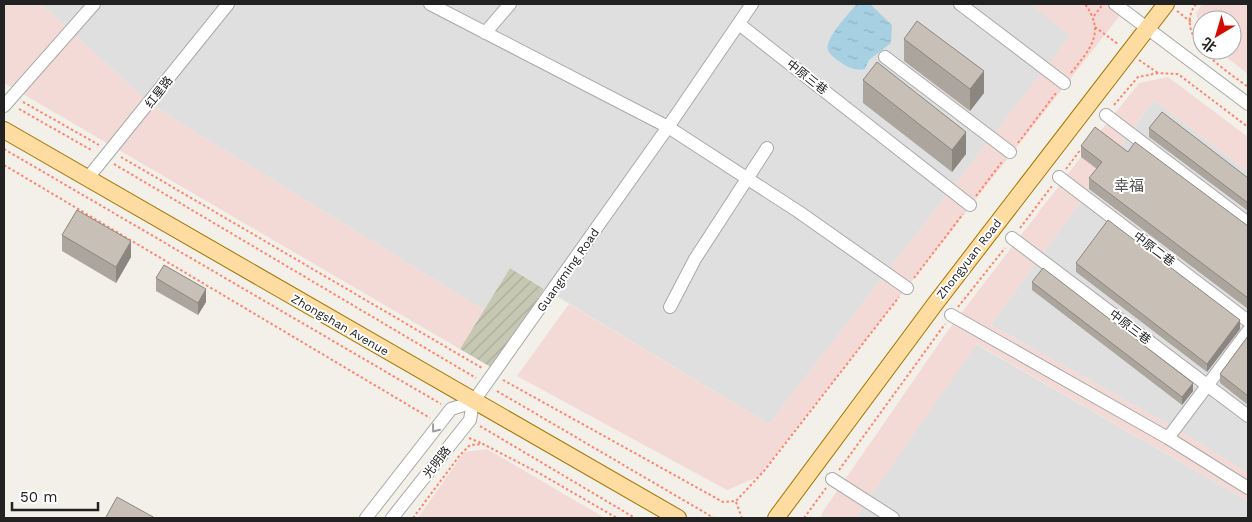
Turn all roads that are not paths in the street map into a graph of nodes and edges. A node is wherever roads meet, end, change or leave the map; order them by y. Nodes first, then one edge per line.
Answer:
1 (94, 4) edge
2 (228, 4) edge
3 (430, 4) edge
4 (510, 4) edge
5 (752, 4) edge
6 (960, 4) edge
7 (1115, 4) edge
8 (1171, 7) edge
9 (740, 24) junction
10 (1147, 29) junction
11 (485, 33) junction
12 (885, 57) dead end
13 (1064, 83) road end
14 (8, 101) edge
15 (1248, 104) edge
16 (1106, 115) road end
17 (668, 127) junction
18 (4, 130) edge
19 (767, 148) dead end
20 (1010, 152) road end
21 (1060, 177) road end
22 (747, 178) junction
23 (87, 179) junction
24 (970, 205) road end
25 (1248, 223) edge
26 (1012, 238) road end
27 (907, 288) road end
28 (670, 307) dead end
29 (951, 315) road end
30 (1248, 321) edge
31 (1248, 331) edge
32 (1207, 385) junction
33 (473, 402) junction
34 (1248, 416) edge
35 (1168, 438) junction
36 (832, 479) road end
37 (1248, 488) edge
38 (366, 518) edge
39 (392, 518) edge
40 (678, 518) edge
41 (776, 518) edge
42 (893, 518) edge

1 - 14 street
2 - 23 street, 红星路
3 - 11 street
4 - 11 street
5 - 9 street, Guangming Road
6 - 13 street
7 - 10 street
8 - 10 main road, Zhongyuan Road
9 - 17 street, Guangming Road
9 - 24 street, 中原三巷
10 - 15 street
10 - 41 main road, Zhongyuan Road
11 - 17 street
12 - 20 street
16 - 25 street
17 - 22 street
17 - 33 street, Guangming Road
18 - 23 main road, Zhongshan Avenue
19 - 22 street
21 - 30 street, 中原二巷
22 - 27 street
22 - 28 street
23 - 33 main road, Zhongshan Avenue
26 - 32 street, 中原三巷
29 - 35 street
31 - 32 street
32 - 34 street, 中原三巷
32 - 35 street
33 -> 38 street
33 - 39 street, 光明路
33 - 40 main road, Zhongshan Avenue
35 - 37 street
36 - 42 street

